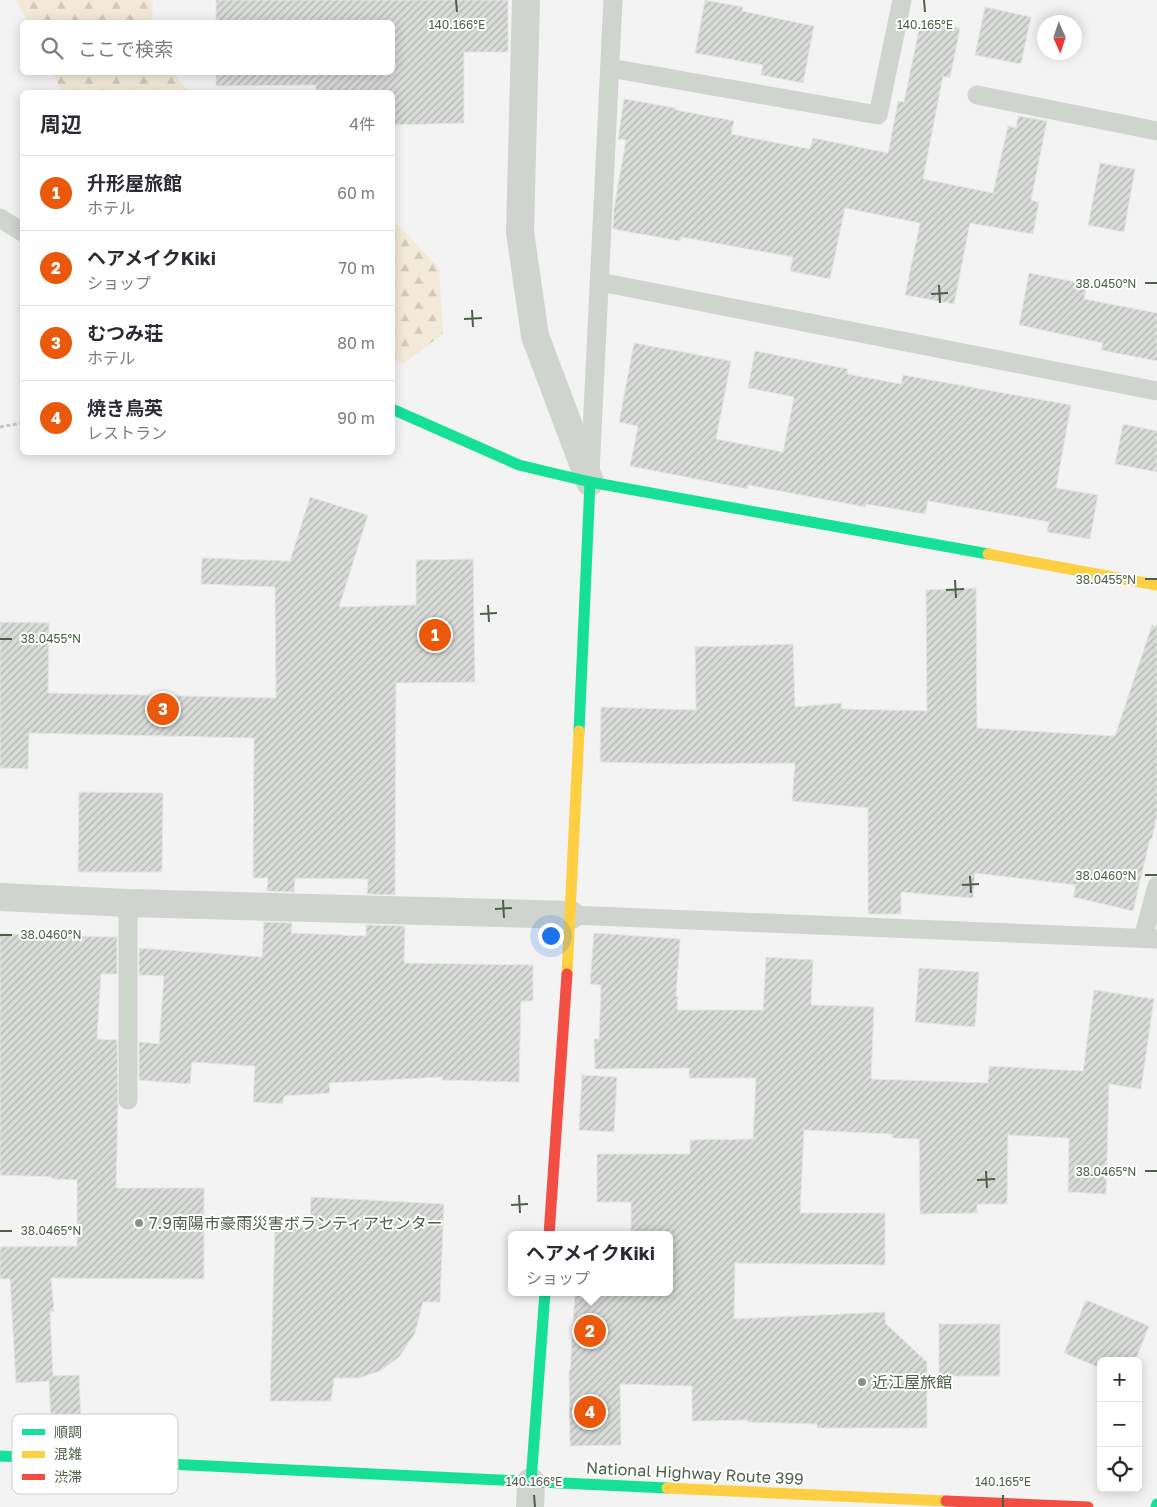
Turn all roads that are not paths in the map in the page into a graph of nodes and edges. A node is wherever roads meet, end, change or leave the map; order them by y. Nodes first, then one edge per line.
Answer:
1 (526, 0) edge
2 (613, 0) edge
3 (902, 0) edge
4 (610, 68) junction
5 (977, 96) dead end
6 (1157, 130) edge
7 (0, 218) edge
8 (20, 231) edge
9 (600, 282) junction
10 (1157, 391) edge
11 (395, 409) edge
12 (590, 482) junction
13 (1157, 585) edge
14 (1157, 886) edge
15 (0, 898) edge
16 (128, 903) junction
17 (572, 915) junction
18 (1150, 939) edge
19 (128, 1100) dead end
20 (549, 1231) edge
21 (544, 1296) edge
22 (178, 1469) edge
23 (531, 1495) edge
24 (1088, 1507) edge

1 - 12 street
2 - 4 lane
3 - 4 lane
4 - 9 lane
5 - 6 lane
7 - 8 lane
9 - 10 lane
9 - 12 lane
11 - 12 main road
12 - 13 main road
12 - 17 main road
14 - 18 lane
15 - 16 street
16 - 17 street
16 - 19 lane
17 - 18 lane
17 - 20 main road
21 - 23 main road
22 - 23 main road, National Highway Route 399
23 - 24 main road, National Highway Route 399

